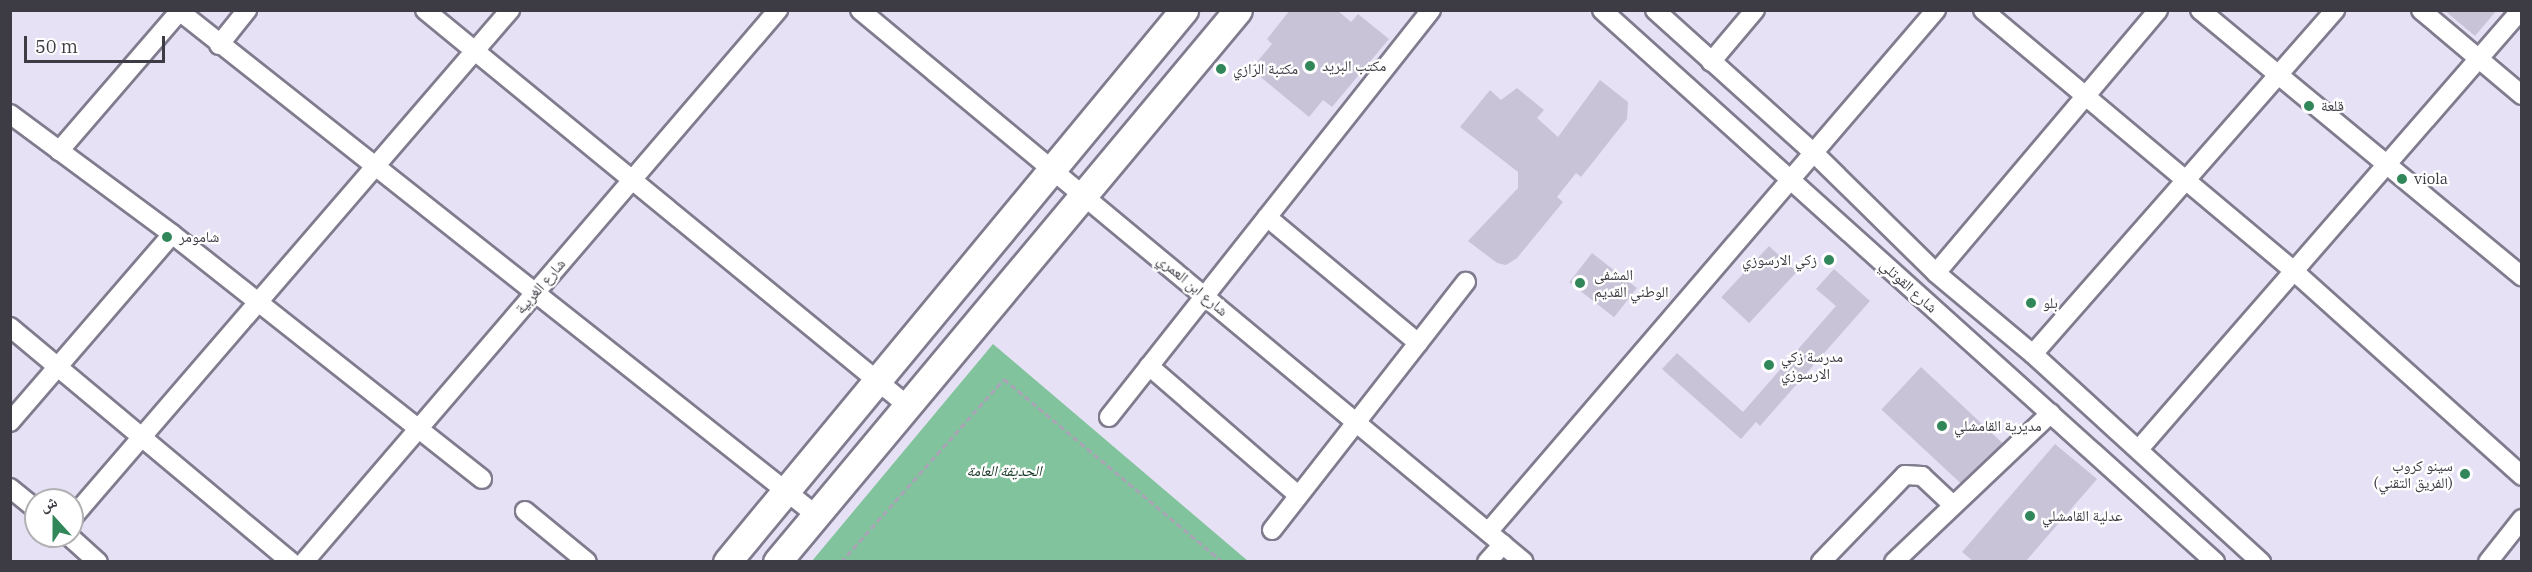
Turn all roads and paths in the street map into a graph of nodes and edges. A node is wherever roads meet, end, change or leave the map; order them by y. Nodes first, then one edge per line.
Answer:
1 (247, 10) edge
2 (425, 10) edge
3 (510, 10) edge
4 (778, 10) edge
5 (860, 10) edge
6 (1184, 10) edge
7 (1238, 10) edge
8 (1431, 10) edge
9 (1602, 10) edge
10 (1655, 10) edge
11 (1755, 10) edge
12 (1936, 10) edge
13 (1983, 10) edge
14 (2158, 10) edge
15 (2200, 10) edge
16 (2335, 10) edge
17 (2421, 10) edge
18 (2521, 10) edge
19 (179, 11) edge
20 (219, 45) junction
21 (475, 51) junction
22 (2479, 60) junction
23 (1711, 62) junction
24 (2279, 76) junction
25 (2522, 95) edge
26 (2085, 96) junction
27 (10, 114) edge
28 (59, 151) junction
29 (1814, 153) junction
30 (376, 165) junction
31 (2388, 166) junction
32 (1052, 167) junction
33 (632, 178) junction
34 (1792, 180) junction
35 (2188, 182) junction
36 (1084, 195) junction
37 (1267, 218) junction
38 (172, 234) junction
39 (1936, 273) junction
40 (2296, 273) junction
41 (2522, 276) edge
42 (1466, 282) dead end
43 (535, 292) junction
44 (1205, 296) junction
45 (259, 302) junction
46 (10, 327) edge
47 (1418, 343) junction
48 (2033, 354) junction
49 (1149, 366) junction
50 (58, 367) junction
51 (879, 381) junction
52 (908, 406) junction
53 (2050, 413) junction
54 (1109, 417) dead end
55 (1357, 421) junction
56 (10, 422) edge
57 (418, 428) junction
58 (142, 437) junction
59 (2139, 450) junction
60 (2522, 476) edge
61 (482, 479) dead end
62 (10, 488) edge
63 (787, 492) junction
64 (1298, 495) junction
65 (24, 499) edge
66 (84, 504) edge
67 (1953, 505) junction
68 (525, 511) dead end
69 (816, 515) junction
70 (2522, 519) edge
71 (1272, 530) dead end
72 (1488, 532) junction
73 (1503, 544) junction
74 (83, 548) edge
75 (98, 561) edge
76 (291, 561) edge
77 (304, 561) edge
78 (587, 561) edge
79 (727, 561) edge
80 (777, 561) edge
81 (841, 561) edge
82 (1223, 561) edge
83 (1487, 561) edge
84 (1524, 561) edge
85 (1821, 561) edge
86 (1894, 561) edge
87 (2215, 561) edge
88 (2261, 561) edge
89 (2488, 561) edge

1 - 20 street
2 - 21 street
3 - 21 street
4 - 33 street, شارع الغربية
5 - 32 street, شارع ابن العمري
6 - 32 highway
7 - 36 highway
8 - 37 street
9 - 34 street, شارع القوتلي
10 - 23 street, شارع القوتلي
11 - 23 street
12 - 29 street
13 - 26 street
14 - 26 street
15 - 24 street
16 - 24 street
17 - 22 street
18 - 22 street
19 - 20 street
19 - 28 street
20 - 30 street
21 - 30 street
21 - 33 street
22 - 25 street
22 - 31 street
23 - 29 street, شارع القوتلي
24 - 31 street
24 - 35 street
26 - 35 street
26 - 39 street
27 - 28 street
28 - 38 street
29 - 34 street
29 - 39 street, شارع القوتلي
30 - 43 street
30 - 45 street
31 - 40 street
31 - 41 street
32 - 36 street, شارع ابن العمري
32 - 51 highway
33 - 43 street, شارع الغربية
33 - 51 street
34 - 53 street, شارع القوتلي
34 - 72 street
35 - 40 street
35 - 48 street
36 - 44 street, شارع ابن العمري
36 - 52 highway
37 - 44 street
37 - 47 street
38 - 45 street
38 - 50 street
39 - 48 street, شارع القوتلي
40 - 59 street
40 - 60 street
42 - 47 street
43 - 57 street, شارع الغربية
43 - 63 street
44 - 49 street
44 - 55 street, شارع ابن العمري
45 - 57 street
45 - 58 street
46 - 50 street
47 - 55 street
48 - 59 street, شارع القوتلي
49 - 54 street
49 - 64 street
50 - 56 street
50 - 58 street
51 - 52 street
51 - 63 highway
52 - 69 highway
53 - 67 street
53 - 87 street, شارع القوتلي
55 - 64 street
55 - 72 street, شارع ابن العمري
57 - 61 street
57 - 77 street, شارع الغربية
58 - 66 street
58 - 76 street
59 - 88 street, شارع القوتلي
62 - 65 street
63 - 69 street
63 - 79 highway
64 - 71 street
67 - 85 street
67 - 86 street
68 - 78 street
69 - 80 highway
70 - 89 street
72 - 73 street, شارع ابن العمري
73 - 83 street
73 - 84 street, شارع ابن العمري
74 - 75 street
81 - 82 path

